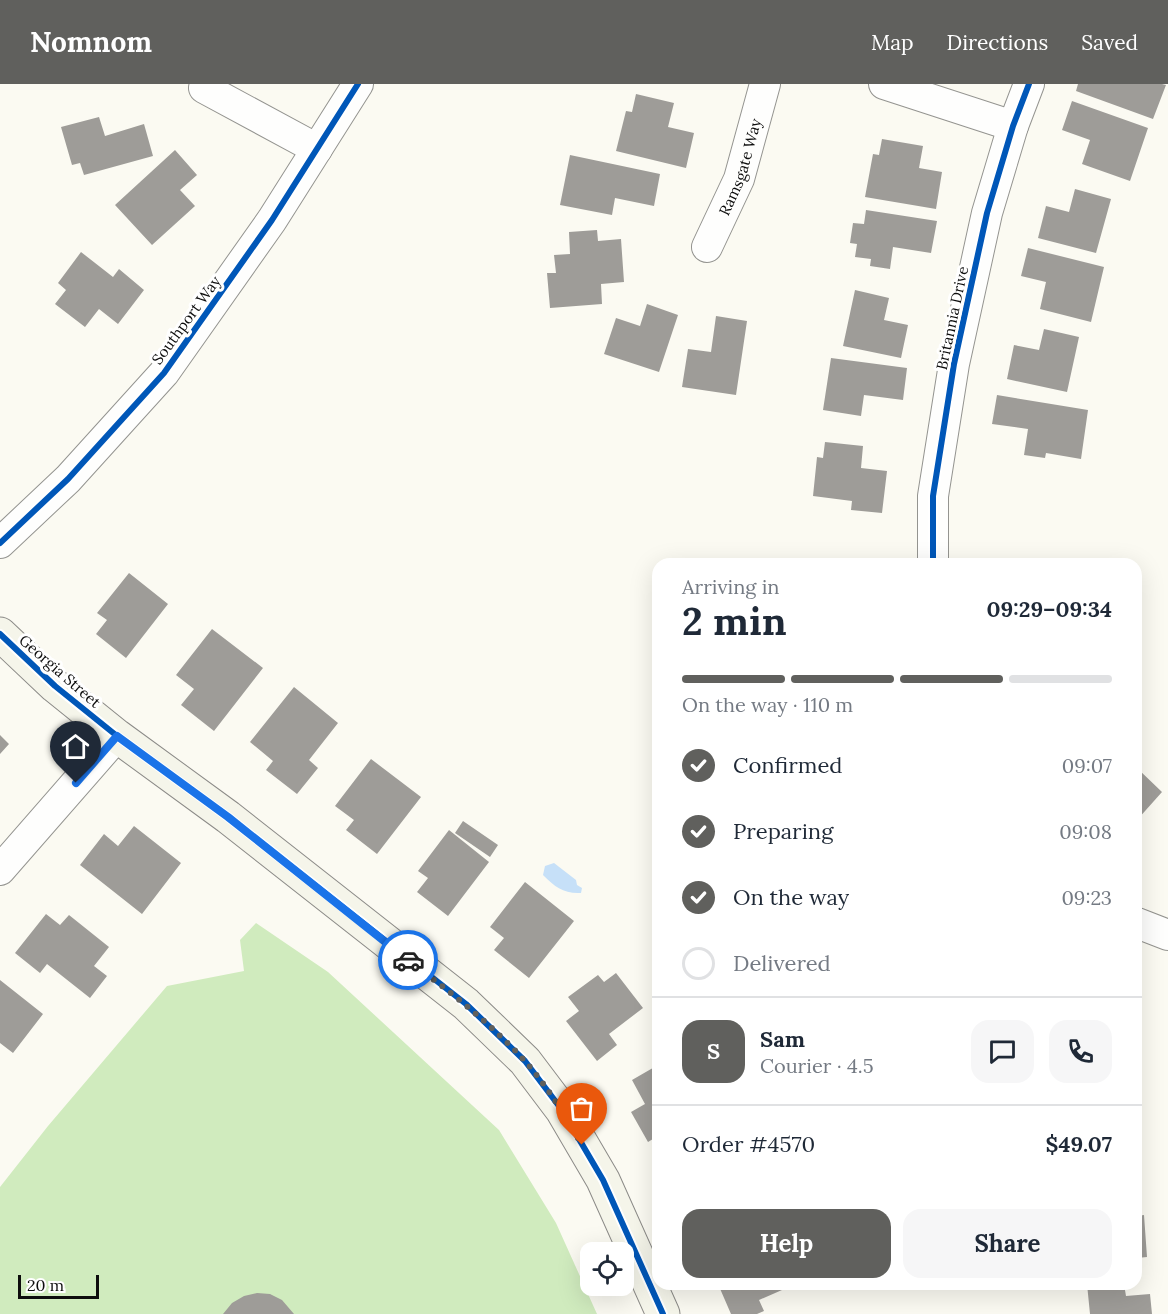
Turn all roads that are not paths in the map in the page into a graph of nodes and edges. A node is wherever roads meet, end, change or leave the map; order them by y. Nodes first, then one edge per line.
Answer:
1 (358, 84) edge
2 (765, 84) edge
3 (884, 84) edge
4 (1029, 84) edge
5 (204, 88) dead end
6 (1013, 126) junction
7 (317, 149) junction
8 (707, 247) dead end
9 (0, 543) edge
10 (933, 558) edge
11 (0, 634) edge
12 (117, 736) junction
13 (0, 870) edge
14 (1142, 925) edge
15 (1168, 934) edge
16 (652, 1289) edge
17 (652, 1290) edge
18 (663, 1314) edge

1 - 7 street, Southport Way
2 - 8 street, Ramsgate Way
3 - 6 street
4 - 6 street, Britannia Drive
5 - 7 street
6 - 10 street, Britannia Drive
7 - 9 street, Southport Way
11 - 12 street, Georgia Street
12 - 13 street
12 - 16 street, Georgia Street
14 - 15 street
17 - 18 street, Georgia Street

